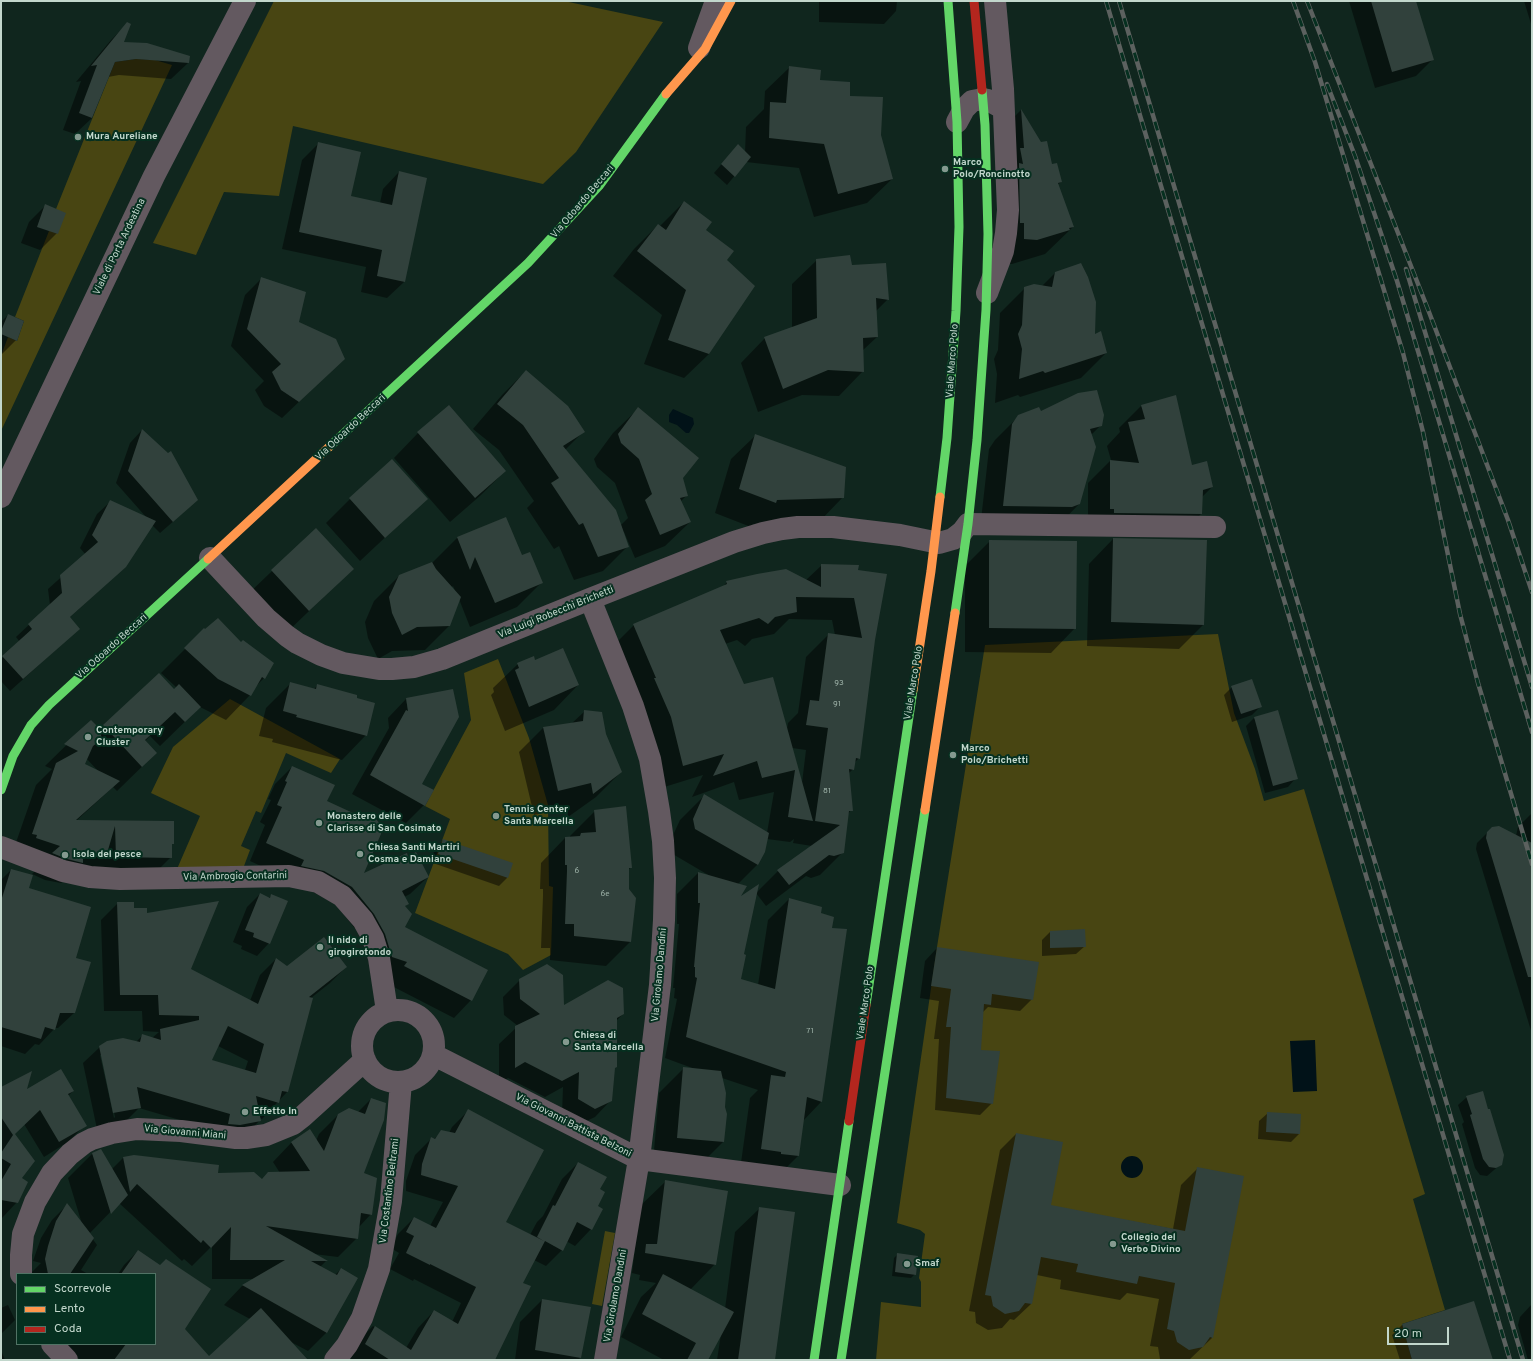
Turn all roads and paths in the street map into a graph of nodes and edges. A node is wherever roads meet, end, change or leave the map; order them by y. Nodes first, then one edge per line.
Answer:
1 (245, 1) edge
2 (716, 1) edge
3 (731, 1) edge
4 (948, 1) edge
5 (974, 1) edge
6 (995, 1) edge
7 (697, 57) junction
8 (983, 99) junction
9 (1004, 111) junction
10 (957, 122) junction
11 (987, 294) junction
12 (1, 497) edge
13 (968, 524) junction
14 (1215, 527) dead end
15 (935, 543) junction
16 (210, 558) junction
17 (590, 599) junction
18 (1, 790) edge
19 (1, 847) edge
20 (387, 1011) junction
21 (434, 1055) junction
22 (365, 1060) junction
23 (401, 1082) junction
24 (639, 1159) junction
25 (840, 1185) junction
26 (21, 1273) edge
27 (53, 1345) edge
28 (67, 1360) edge
29 (335, 1360) edge
30 (604, 1360) edge
31 (814, 1360) edge
32 (841, 1360) edge

1 - 12 street, Viale di Porta Ardeatina
2 - 7 street, Via Odoardo Beccari
3 - 7 main road, Via Odoardo Beccari
4 - 10 main road, Viale Marco Polo
5 - 8 main road
6 - 9 street
7 - 16 main road, Via Odoardo Beccari
8 - 9 street
8 - 10 street
8 - 11 main road
9 - 11 street
10 - 15 main road, Viale Marco Polo
11 - 13 main road
13 - 14 street
13 - 15 street
13 - 32 main road
15 - 17 street, Via Luigi Robecchi Brichetti
15 - 25 main road, Viale Marco Polo
16 - 17 street, Via Luigi Robecchi Brichetti
16 - 18 main road, Via Odoardo Beccari
17 - 24 street, Via Girolamo Dandini
19 - 20 street, Via Ambrogio Contarini
20 - 21 street
20 - 22 street
21 - 23 street
21 - 24 street, Via Giovanni Battista Belzoni
22 - 23 street
22 - 26 street, Via Giovanni Miani
23 - 29 street, Via Costantino Beltrami
24 - 25 street, Via Giovanni Battista Belzoni
24 - 30 street, Via Girolamo Dandini
25 - 31 main road, Viale Marco Polo
27 - 28 street

